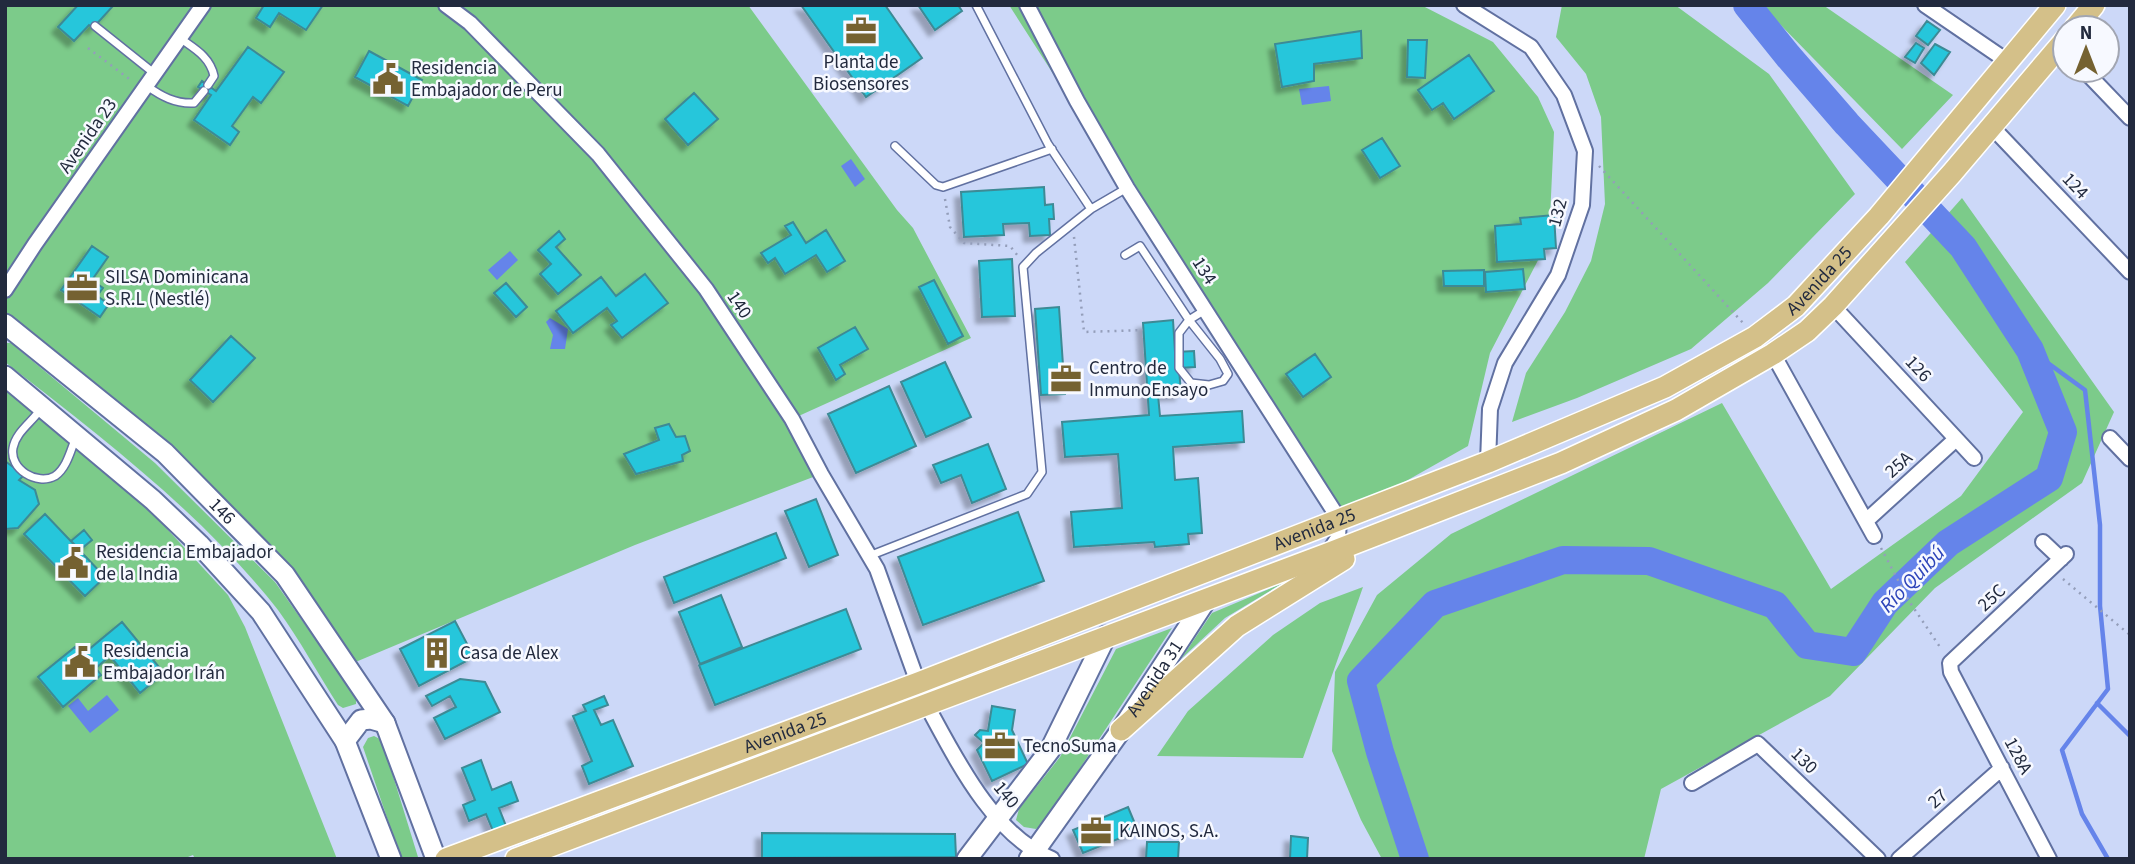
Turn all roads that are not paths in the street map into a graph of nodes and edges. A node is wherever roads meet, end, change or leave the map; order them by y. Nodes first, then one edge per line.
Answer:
1 (203, 5) edge
2 (446, 5) edge
3 (976, 5) edge
4 (1027, 5) edge
5 (1464, 5) edge
6 (1925, 5) edge
7 (2055, 5) edge
8 (95, 26) dead end
9 (181, 39) junction
10 (2051, 60) edge
11 (2007, 61) junction
12 (148, 83) junction
13 (2097, 84) edge
14 (2130, 118) edge
15 (1992, 127) junction
16 (895, 146) dead end
17 (1052, 149) junction
18 (1127, 188) junction
19 (1091, 209) junction
20 (1125, 256) dead end
21 (2130, 272) edge
22 (5, 290) edge
23 (1833, 306) junction
24 (1206, 310) junction
25 (1189, 320) junction
26 (5, 324) edge
27 (1773, 354) junction
28 (5, 376) edge
29 (42, 407) junction
30 (76, 437) junction
31 (2110, 438) dead end
32 (1956, 439) junction
33 (13, 448) junction
34 (5, 455) edge
35 (1974, 458) dead end
36 (2130, 459) edge
37 (1488, 462) junction
38 (1442, 509) junction
39 (1339, 519) junction
40 (1867, 520) junction
41 (1874, 536) road end
42 (2043, 542) dead end
43 (1327, 554) junction
44 (869, 556) junction
45 (1135, 598) junction
46 (1206, 600) junction
47 (1106, 636) junction
48 (1950, 668) joint
49 (918, 683) junction
50 (926, 705) junction
51 (385, 723) junction
52 (1121, 730) junction
53 (345, 741) junction
54 (2002, 768) junction
55 (1692, 783) dead end
56 (998, 817) junction
57 (1038, 856) edge
58 (391, 859) edge
59 (436, 859) edge
60 (446, 859) edge
61 (516, 859) edge
62 (967, 859) edge
63 (1878, 859) edge
64 (1899, 859) edge
65 (2049, 859) edge

1 - 9 street, Avenida 23
2 - 44 street, 140
3 - 17 lane
4 - 18 street, 134
5 - 37 street, 132
6 - 11 street
7 - 11 main road, Avenida 25
8 - 12 lane
9 - 12 street, Avenida 23
9 - 12 lane
10 - 15 main road, Avenida 25
11 - 37 main road, Avenida 25
12 - 22 street, Avenida 23
13 - 14 street
15 - 21 street, 124
15 - 23 main road, Avenida 25
16 - 17 lane
17 - 19 lane
18 - 19 lane
18 - 24 street, 134
19 - 44 lane
20 - 25 lane
23 - 27 main road, Avenida 25
23 - 32 street, 126
24 - 25 lane
24 - 39 street, 134
25 - 25 lane
26 - 51 main road, 146
27 - 38 main road, Avenida 25
27 - 40 street
28 - 29 main road, 146
29 - 30 main road, 146
29 - 33 lane
30 - 33 lane
30 - 53 main road, 146
31 - 36 street
32 - 35 street, 126
32 - 40 street, 25A
33 - 34 lane
37 - 39 main road, Avenida 25
38 - 43 main road, Avenida 25
38 - 52 main road
39 - 43 street
39 - 45 main road, Avenida 25
40 - 41 street
42 - 48 street, 25C
43 - 46 main road, Avenida 25
44 - 49 street, 140
45 - 47 main road
45 - 49 main road, Avenida 25
46 - 47 main road, Avenida 25
46 - 52 main road, Avenida 31
47 - 50 main road, Avenida 25
47 - 56 main road
48 - 54 street, 128A
49 - 60 main road, Avenida 25
50 - 56 street, 140
50 - 61 main road, Avenida 25
51 - 53 main road
51 - 59 main road, 146
52 - 57 main road, Avenida 31
53 - 58 main road, 146
54 - 64 street, 27
54 - 65 street, 128A
55 - 63 street, 130
56 - 57 street, 140
56 - 62 main road

